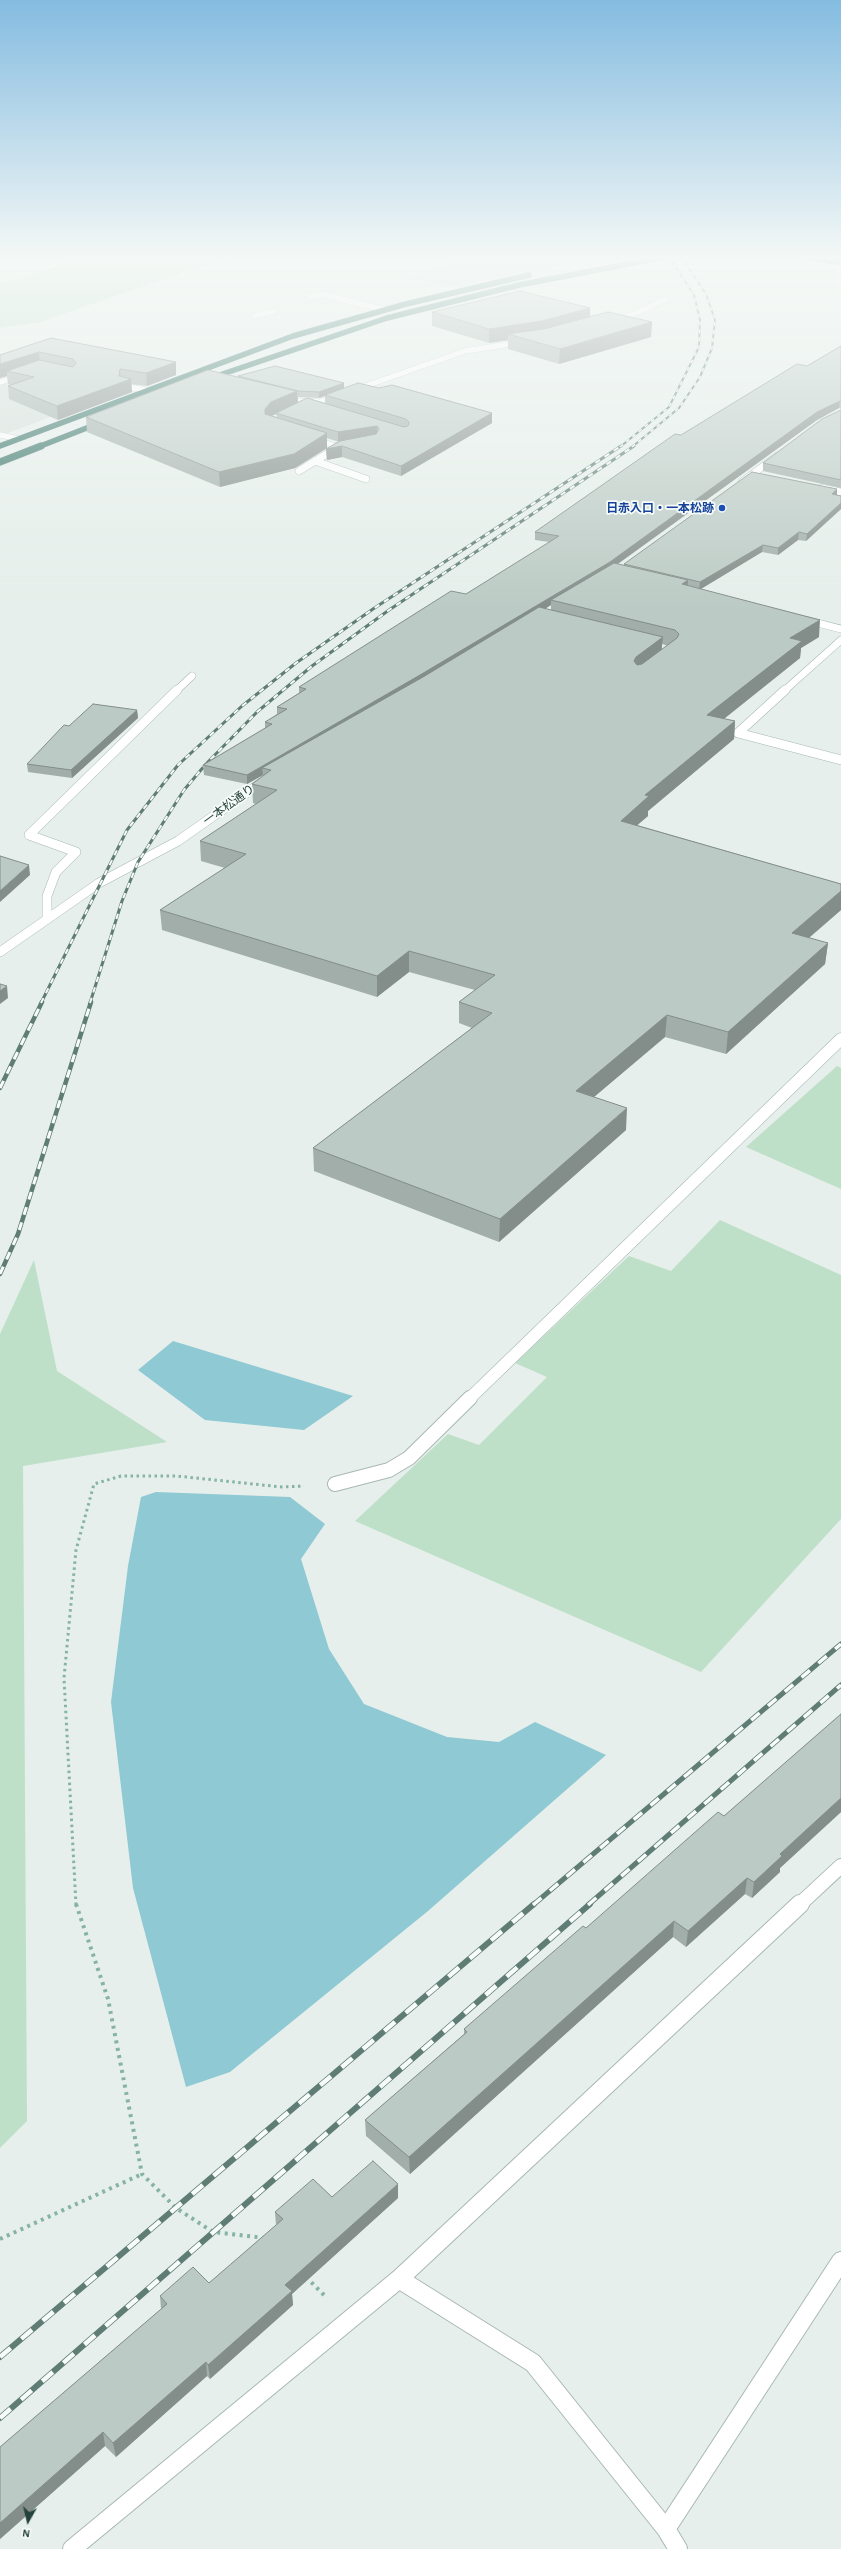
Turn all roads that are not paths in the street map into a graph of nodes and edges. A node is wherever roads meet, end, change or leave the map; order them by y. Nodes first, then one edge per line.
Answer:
1 (24, 374) edge
2 (188, 374) joint
3 (223, 374) edge
4 (402, 374) edge
5 (205, 380) junction
6 (1, 382) edge
7 (223, 383) edge
8 (123, 386) edge
9 (146, 390) junction
10 (275, 396) edge
11 (307, 403) junction
12 (321, 408) edge
13 (300, 410) edge
14 (107, 420) edge
15 (0, 436) edge
16 (304, 436) edge
17 (18, 439) junction
18 (0, 446) edge
19 (346, 446) edge
20 (338, 447) junction
21 (783, 451) edge
22 (315, 461) junction
23 (0, 462) edge
24 (299, 471) edge
25 (366, 479) dead end
26 (735, 486) edge
27 (812, 486) edge
28 (841, 492) edge
29 (795, 618) edge
30 (841, 629) edge
31 (841, 640) edge
32 (192, 676) dead end
33 (841, 760) edge
34 (273, 775) edge
35 (48, 919) junction
36 (0, 952) edge
37 (841, 1038) edge
38 (335, 1484) road end
39 (841, 1866) edge
40 (841, 2261) edge
41 (399, 2279) junction
42 (666, 2529) junction
43 (72, 2549) edge
44 (678, 2549) edge

1 - 6 street
2 - 5 street
2 - 9 highway
3 - 5 highway, bridge
4 - 11 street
5 - 7 street
8 - 9 street
9 - 17 highway
10 - 11 street
11 - 12 street
11 - 13 street
14 - 23 highway
15 - 17 street
16 - 20 street
17 - 18 highway
19 - 20 street
20 - 22 street
21 - 26 street
22 - 24 street
22 - 25 street
27 - 28 street
29 - 30 street
31 - 33 street
32 - 35 street
34 - 35 street, 一本松通り
35 - 36 street, 一本松通り
37 - 38 street
39 - 41 street
40 - 42 street
41 - 42 street
41 - 43 street
42 - 44 street

